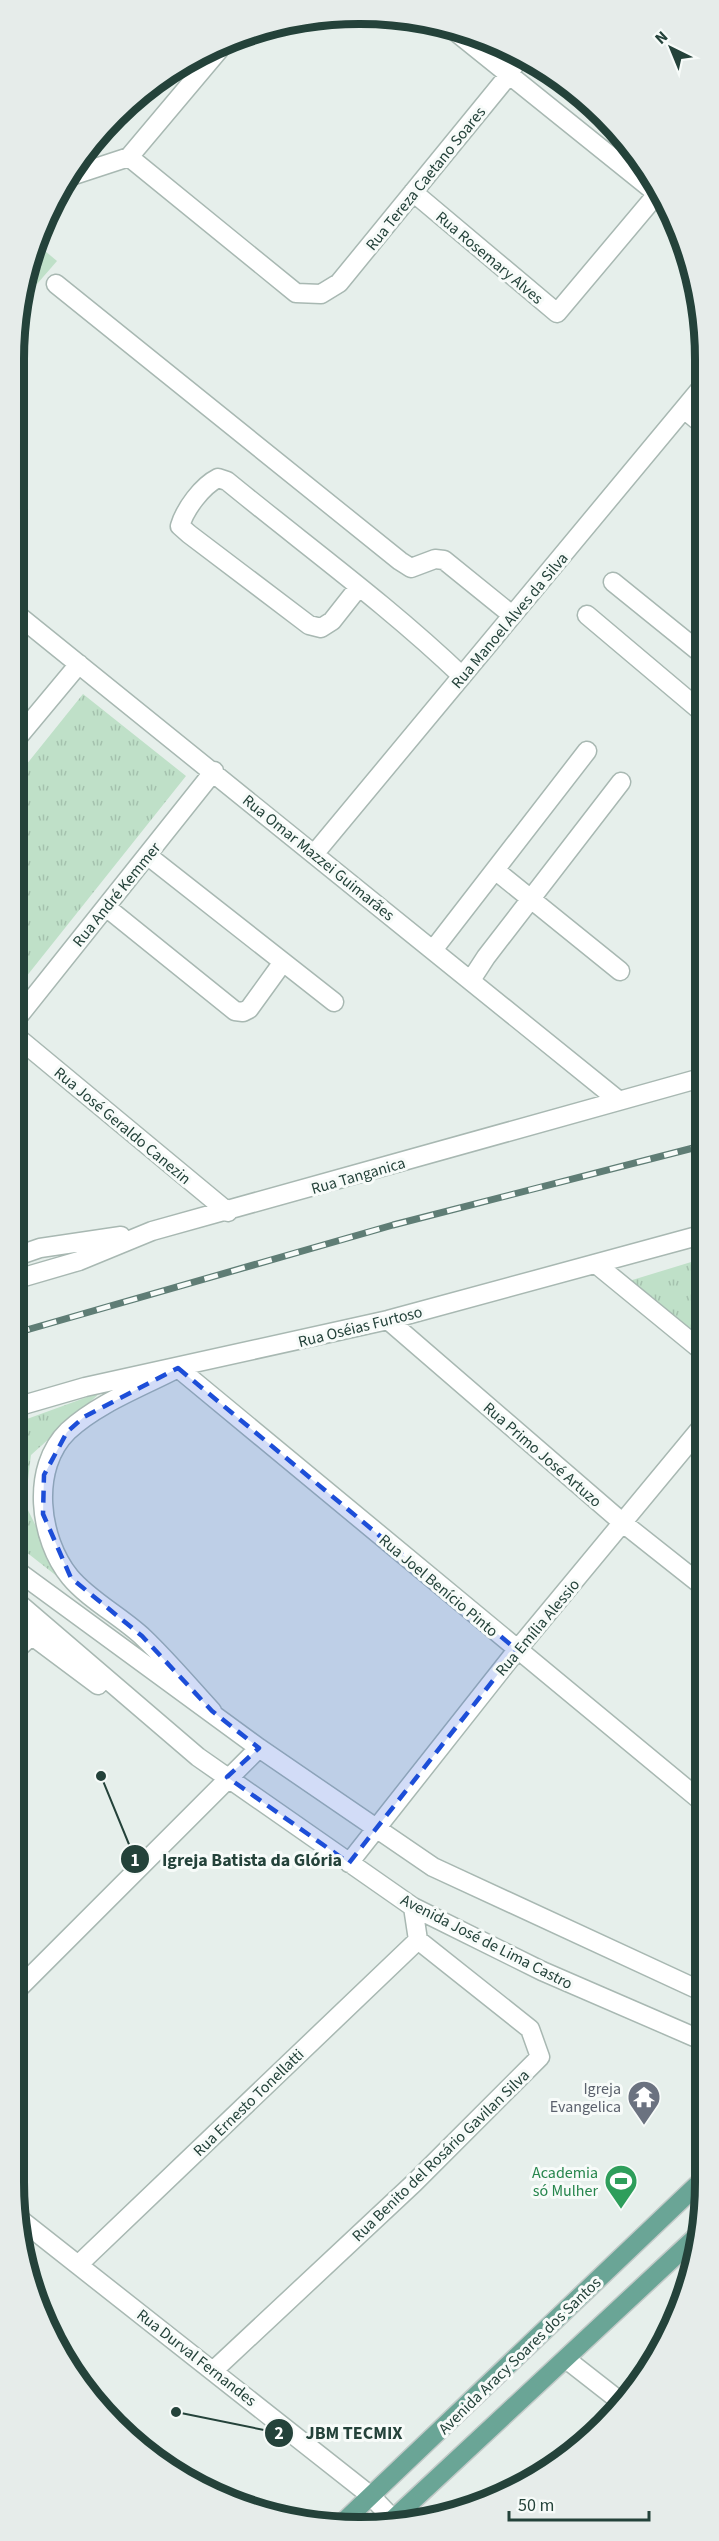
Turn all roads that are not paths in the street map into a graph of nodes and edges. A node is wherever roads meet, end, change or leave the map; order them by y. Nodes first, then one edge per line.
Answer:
1 (469, 43) edge
2 (212, 59) edge
3 (515, 63) edge
4 (508, 76) junction
5 (129, 157) junction
6 (630, 163) edge
7 (81, 173) edge
8 (413, 192) junction
9 (656, 204) edge
10 (56, 284) dead end
11 (695, 396) edge
12 (684, 409) junction
13 (695, 418) edge
14 (613, 582) dead end
15 (358, 588) junction
16 (512, 615) junction
17 (588, 615) dead end
18 (24, 619) edge
19 (695, 648) edge
20 (79, 664) junction
21 (462, 676) junction
22 (695, 705) edge
23 (24, 730) edge
24 (587, 751) dead end
25 (214, 771) junction
26 (621, 782) dead end
27 (315, 853) junction
28 (147, 855) junction
29 (495, 870) junction
30 (532, 900) junction
31 (106, 907) junction
32 (433, 950) junction
33 (283, 962) junction
34 (620, 971) dead end
35 (471, 980) junction
36 (334, 1002) dead end
37 (24, 1010) edge
38 (24, 1043) edge
39 (695, 1080) edge
40 (618, 1100) junction
41 (228, 1212) junction
42 (152, 1231) junction
43 (695, 1237) edge
44 (24, 1254) edge
45 (596, 1264) junction
46 (24, 1277) edge
47 (388, 1320) junction
48 (695, 1345) edge
49 (178, 1368) junction
50 (24, 1405) edge
51 (695, 1435) edge
52 (623, 1523) junction
53 (24, 1576) edge
54 (695, 1580) edge
55 (24, 1608) edge
56 (24, 1629) edge
57 (32, 1635) junction
58 (24, 1643) edge
59 (517, 1650) junction
60 (212, 1711) junction
61 (259, 1748) junction
62 (198, 1757) junction
63 (227, 1777) junction
64 (695, 1796) edge
65 (376, 1827) junction
66 (349, 1863) junction
67 (413, 1907) junction
68 (418, 1940) junction
69 (24, 1983) edge
70 (695, 1988) edge
71 (695, 2036) edge
72 (695, 2187) edge
73 (27, 2225) edge
74 (690, 2243) edge
75 (78, 2265) junction
76 (566, 2359) junction
77 (214, 2370) junction
78 (616, 2398) edge
79 (371, 2496) junction
80 (398, 2514) edge
81 (388, 2515) edge
82 (349, 2517) edge

1 - 4 street
2 - 5 street
3 - 4 street, Rua Tereza Caetano Soares
4 - 6 street
4 - 8 street, Rua Tereza Caetano Soares
5 - 7 street
5 - 8 street, Rua Tereza Caetano Soares
8 - 9 street, Rua Rosemary Alves
10 - 16 street
11 - 12 street, Rua Manoel Alves da Silva
12 - 13 street
12 - 16 street, Rua Manoel Alves da Silva
14 - 19 street
15 - 15 street
15 - 21 street
16 - 21 street, Rua Manoel Alves da Silva
17 - 22 street
18 - 20 street, Rua Omar Mazzei Guimarães
20 - 23 street
20 - 25 street, Rua Omar Mazzei Guimarães
21 - 27 street, Rua Manoel Alves da Silva
24 - 29 street
25 - 27 street, Rua Omar Mazzei Guimarães
25 - 28 street, Rua André Kemmer
26 - 30 street
27 - 32 street, Rua Omar Mazzei Guimarães
28 - 31 street, Rua André Kemmer
28 - 33 street
29 - 30 street
29 - 32 street
30 - 34 street
30 - 35 street
31 - 33 street
31 - 37 street, Rua André Kemmer
32 - 35 street, Rua Omar Mazzei Guimarães
33 - 36 street
35 - 40 street, Rua Omar Mazzei Guimarães
38 - 41 street, Rua José Geraldo Canezin
39 - 40 street, Rua Tanganica
40 - 41 street, Rua Tanganica
41 - 42 street, Rua Tanganica
42 - 44 street
42 - 46 street, Rua Tanganica
43 - 45 street, Rua Oséias Furtoso
45 - 47 street, Rua Oséias Furtoso
45 - 48 street
47 - 49 street, Rua Oséias Furtoso
47 - 52 street, Rua Primo José Artuzo
49 - 50 street, Rua Oséias Furtoso
49 - 59 street, Rua Joel Benício Pinto
49 - 60 street
51 - 52 street, Rua Emília Alessio
52 - 54 street, Rua Primo José Artuzo
52 - 59 street, Rua Emília Alessio
53 - 60 street
55 - 62 street, Avenida José de Lima Castro
56 - 57 street
57 - 58 street
57 - 62 street
59 - 64 street, Rua Joel Benício Pinto
59 - 65 street, Rua Emília Alessio
60 - 61 street
61 - 63 street
61 - 65 street
62 - 63 street, Avenida José de Lima Castro
63 - 66 street, Avenida José de Lima Castro
63 - 69 street
65 - 66 street, Rua Emília Alessio
65 - 70 street
66 - 67 street, Avenida José de Lima Castro
67 - 68 street
67 - 71 street, Avenida José de Lima Castro
68 - 75 street, Rua Ernesto Tonellatti
68 - 77 street, Rua Benito del Rosário Gavilan Silva
72 - 79 main road, Avenida Aracy Soares dos Santos
73 - 75 street, Rua Durval Fernandes
74 - 76 main road, Avenida Aracy Soares dos Santos
75 - 77 street, Rua Durval Fernandes
76 - 78 street
76 - 80 main road, Avenida Aracy Soares dos Santos
77 - 79 street, Rua Durval Fernandes
79 - 81 street, Rua Durval Fernandes
79 - 82 main road, Avenida Aracy Soares dos Santos

